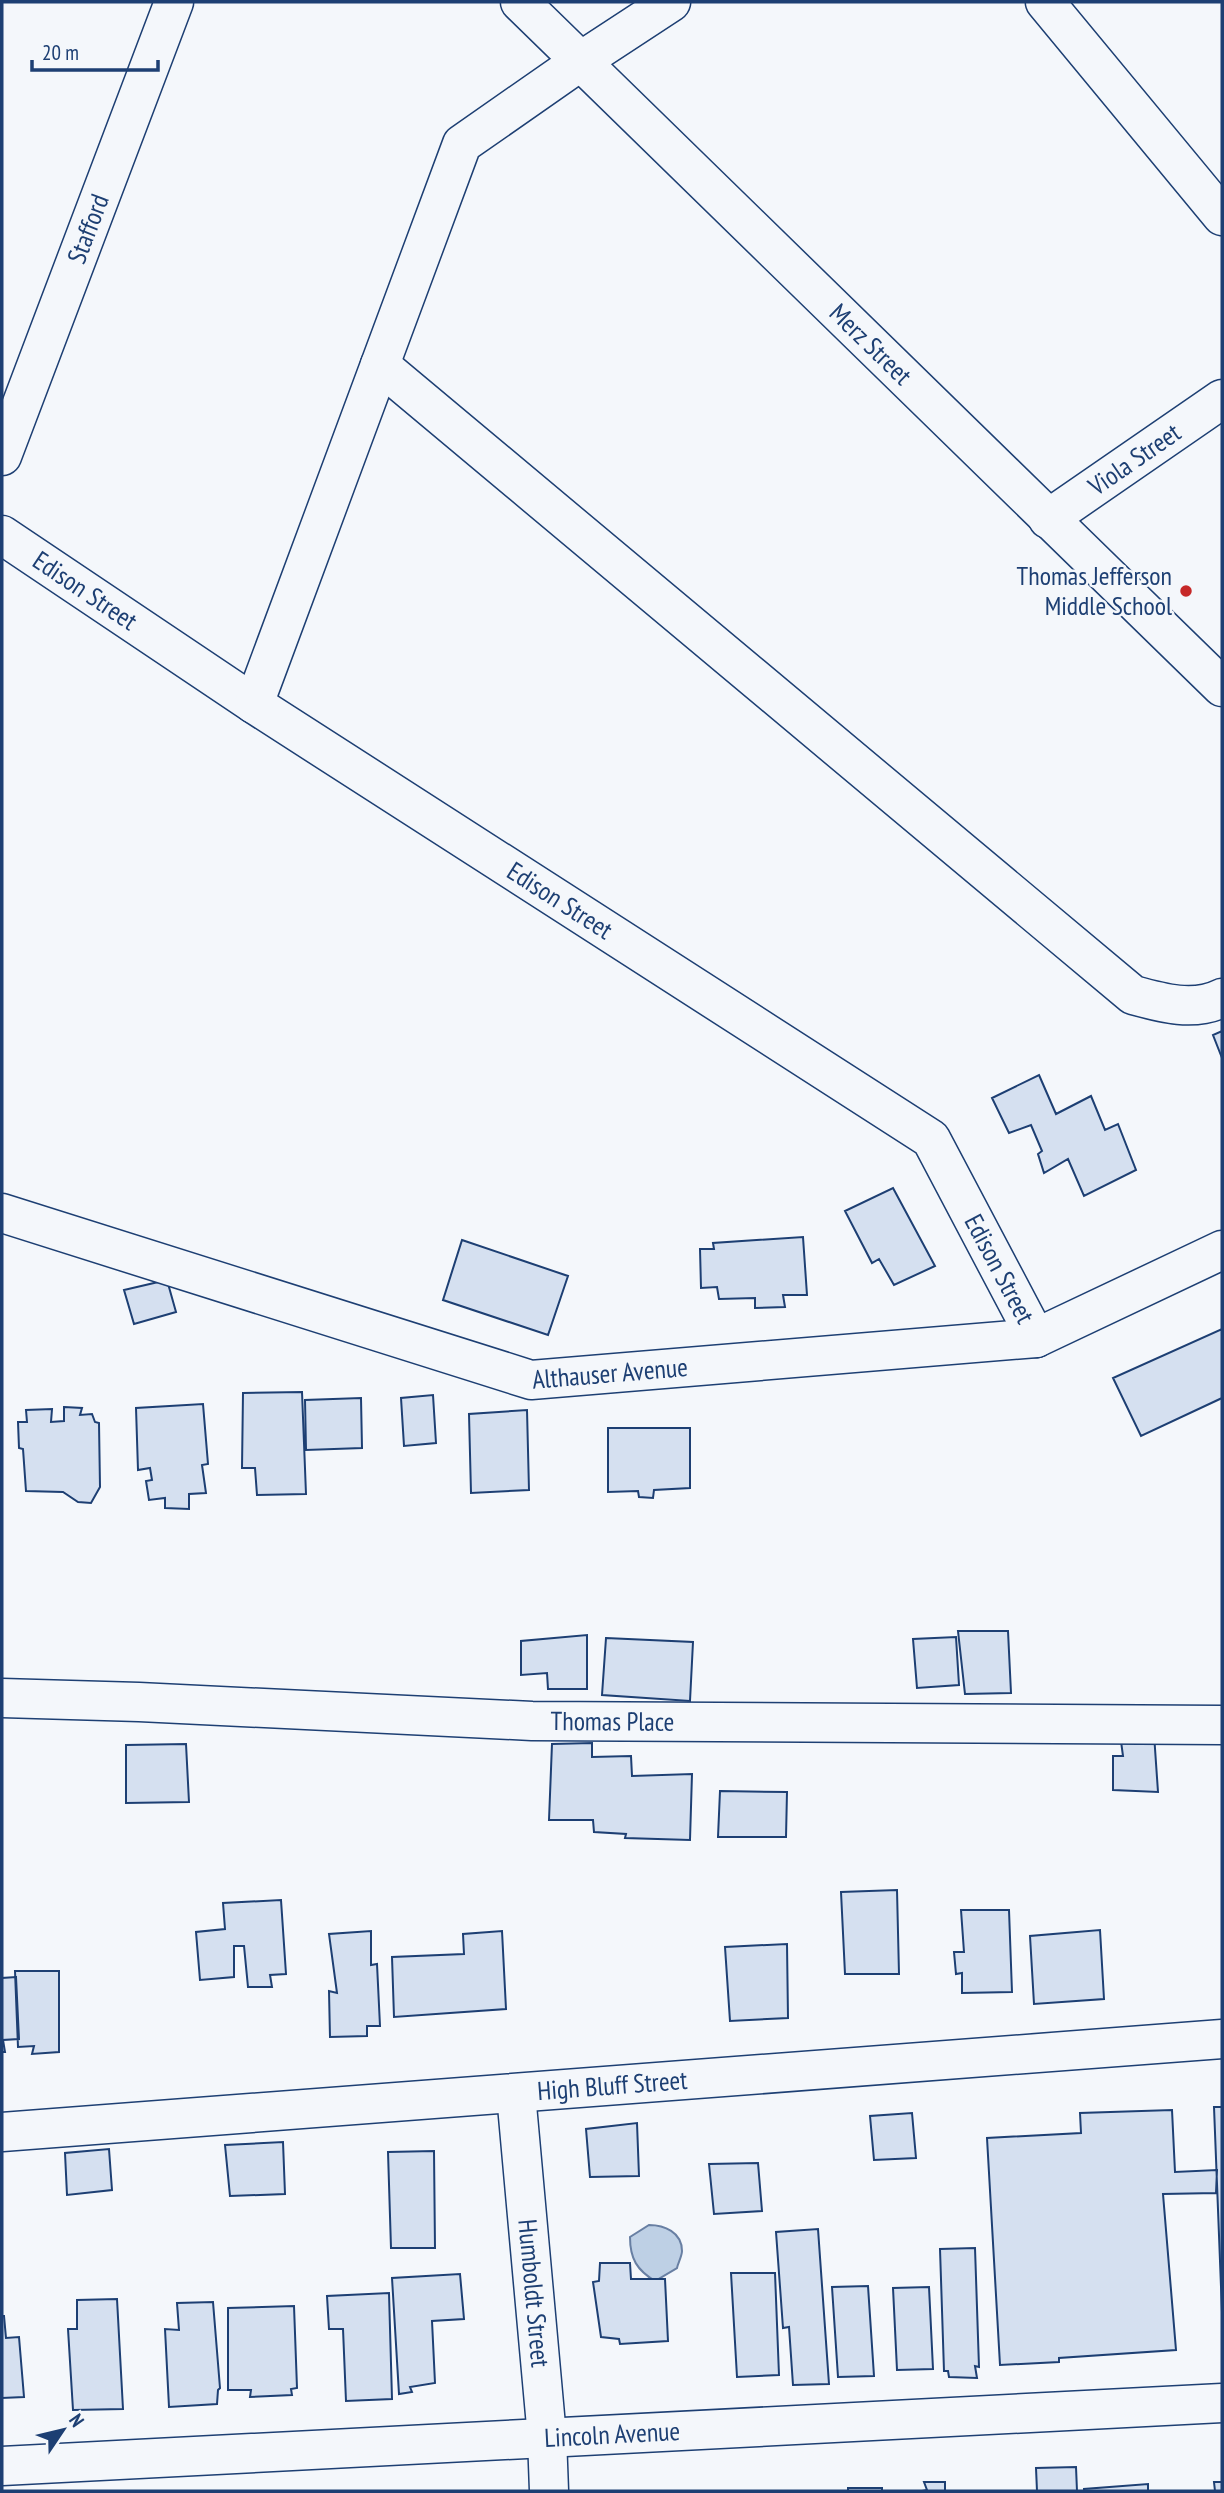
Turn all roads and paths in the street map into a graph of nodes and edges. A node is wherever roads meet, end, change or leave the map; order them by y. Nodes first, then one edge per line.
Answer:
1 (174, 2) edge
2 (520, 2) edge
3 (671, 2) edge
4 (1045, 2) edge
5 (581, 61) junction
6 (1222, 216) edge
7 (380, 365) junction
8 (1222, 400) edge
9 (2, 456) edge
10 (1048, 519) junction
11 (2, 535) edge
12 (1222, 687) edge
13 (254, 704) junction
14 (1222, 998) edge
15 (2, 1213) edge
16 (1222, 1250) edge
17 (1036, 1338) junction
18 (2, 1698) edge
19 (1222, 1726) edge
20 (1222, 2039) edge
21 (516, 2094) junction
22 (2, 2132) edge
23 (1222, 2403) edge
24 (547, 2437) junction
25 (2, 2466) edge
26 (549, 2491) edge

1 - 9 street, Stafford
2 - 5 street, Merz Street
3 - 5 street
4 - 6 street
5 - 7 street
5 - 10 street, Merz Street
7 - 13 street
7 - 14 street
8 - 10 street, Viola Street
10 - 12 street, Merz Street
11 - 13 street, Edison Street
13 - 17 street, Edison Street
15 - 17 street, Althauser Avenue
16 - 17 street, Althauser Avenue
18 - 19 street, Thomas Place
20 - 21 street, High Bluff Street
21 - 22 street, High Bluff Street
21 - 24 street, Humboldt Street
23 - 24 street, Lincoln Avenue
24 - 25 street, Lincoln Avenue
24 - 26 street, Humboldt Street

